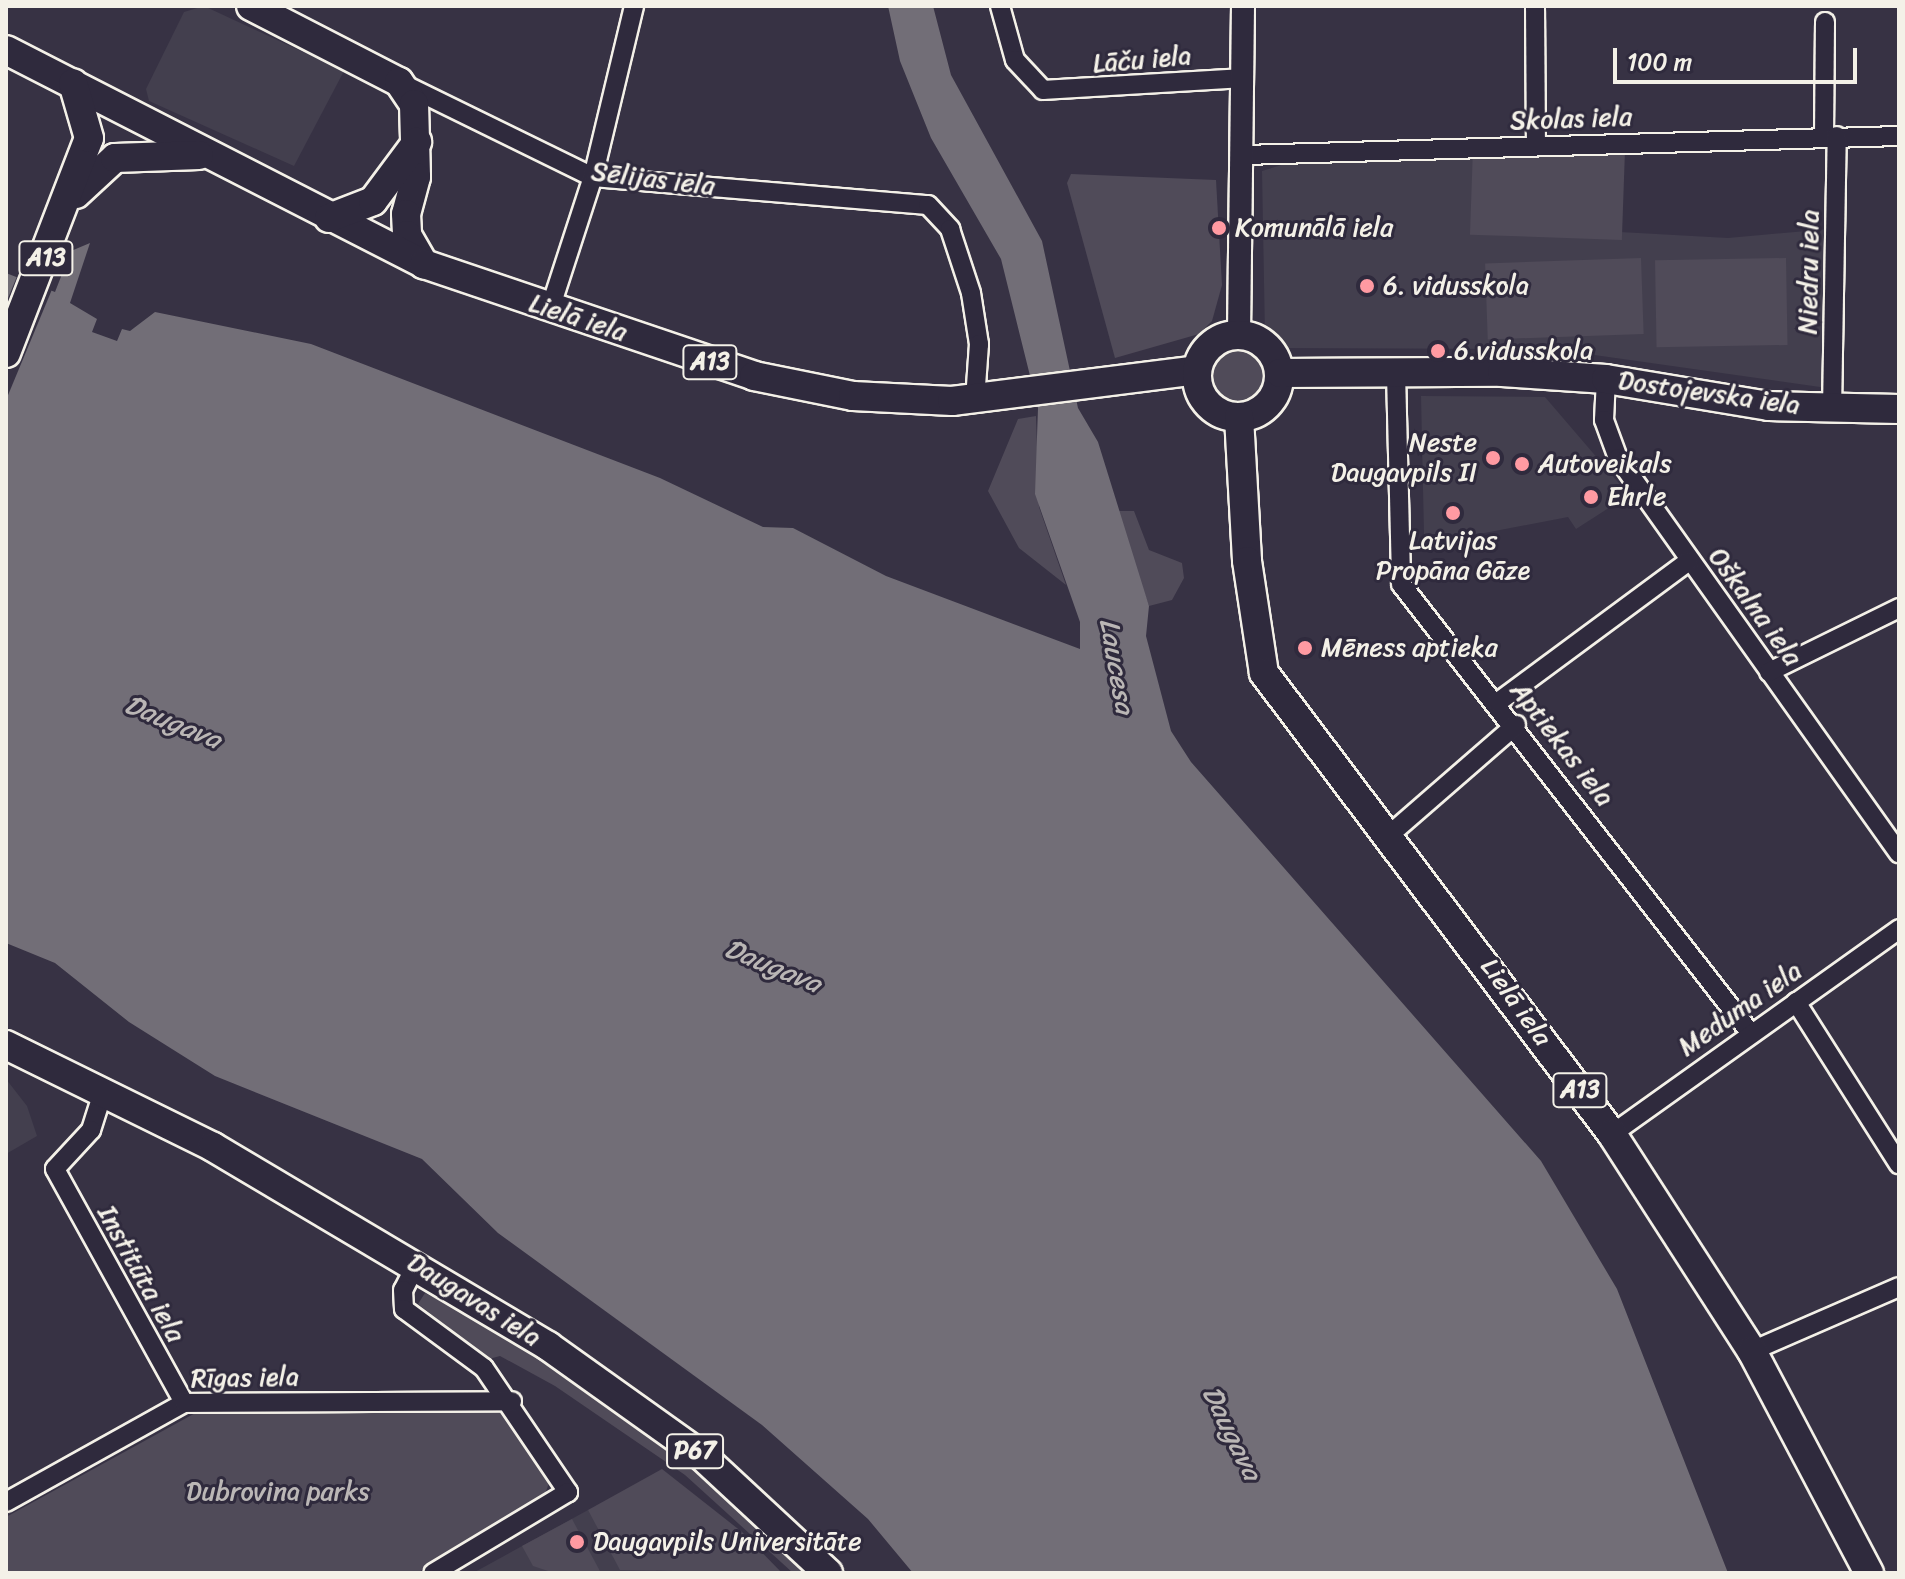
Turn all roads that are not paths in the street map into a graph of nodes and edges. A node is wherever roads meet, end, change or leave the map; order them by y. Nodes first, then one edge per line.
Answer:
1 (251, 6) edge
2 (634, 6) edge
3 (1000, 6) edge
4 (1243, 6) edge
5 (1535, 6) edge
6 (1825, 22) dead end
7 (6, 50) edge
8 (1244, 78) junction
9 (399, 82) junction
10 (73, 83) junction
11 (1899, 136) edge
12 (1831, 137) junction
13 (417, 142) junction
14 (1536, 146) junction
15 (1244, 155) junction
16 (212, 157) junction
17 (593, 177) junction
18 (70, 201) junction
19 (329, 218) junction
20 (424, 264) junction
21 (550, 309) junction
22 (1239, 334) junction
23 (6, 353) edge
24 (1197, 370) junction
25 (1280, 373) junction
26 (1396, 373) junction
27 (1606, 379) junction
28 (975, 400) junction
29 (1832, 409) junction
30 (1899, 409) edge
31 (1239, 417) junction
32 (1689, 561) junction
33 (1899, 608) edge
34 (1879, 614) junction
35 (1899, 622) edge
36 (1769, 672) junction
37 (1497, 703) junction
38 (1516, 725) junction
39 (1387, 837) junction
40 (1899, 853) edge
41 (1899, 929) edge
42 (1796, 1002) junction
43 (6, 1024) edge
44 (1749, 1031) junction
45 (6, 1045) edge
46 (94, 1084) junction
47 (1612, 1134) junction
48 (1899, 1164) edge
49 (417, 1263) junction
50 (1899, 1287) edge
51 (1752, 1351) junction
52 (512, 1401) junction
53 (184, 1403) junction
54 (6, 1502) edge
55 (433, 1573) edge
56 (828, 1573) edge
57 (1869, 1573) edge

1 - 9 main road, Sēlijas iela
2 - 17 street
3 - 8 street, Lāču iela
4 - 8 street
5 - 14 street
6 - 12 street, Niedru iela
7 - 10 main road, Lielā iela
8 - 15 street
9 - 13 main road
9 - 17 street, Sēlijas iela
10 - 16 main road, Lielā iela
10 - 18 main road, A13
11 - 12 street, Skolas iela
12 - 14 street, Skolas iela
12 - 29 street, Niedru iela
13 - 19 main road
13 - 20 main road
14 - 15 street, Skolas iela
15 - 22 street
16 - 18 main road, A13
16 - 19 main road, Lielā iela / A13
17 - 21 street
17 - 28 street, Sēlijas iela
18 - 23 main road, A13
19 - 20 main road, Lielā iela / A13
20 - 21 main road, Lielā iela / A13
21 - 28 main road, Lielā iela / A13
22 - 24 main road
22 - 25 main road
24 - 28 main road, Lielā iela / A13
24 - 31 main road
25 - 26 main road, Dostojevska iela
25 - 31 main road
26 - 27 main road, Dostojevska iela
26 - 37 street, Aptiekas iela
27 - 29 main road, Dostojevska iela
27 - 32 street, Oškalna iela
29 - 30 main road, Dostojevska iela
31 - 39 main road, Lielā iela / A13
32 - 36 street, Oškalna iela
32 - 37 street
33 - 34 street
34 - 35 street
34 - 36 street
36 - 40 street, Oškalna iela
37 - 38 street, Aptiekas iela
38 - 39 street
38 - 44 street, Aptiekas iela
39 - 47 main road, Lielā iela / A13
41 - 42 street, Meduma iela
42 - 44 street, Meduma iela
42 - 48 street
43 - 46 main road, Daugavas iela / P67
44 - 47 street, Meduma iela
45 - 46 main road, Daugavas iela / P67
46 - 49 main road, Daugavas iela / P67
46 - 53 street, Institūta iela
47 - 51 main road, Lielā iela / A13
49 - 52 street
49 - 56 main road, Daugavas iela / P67
50 - 51 street
51 - 57 main road, Lielā iela / A13
52 - 53 street, Rīgas iela
52 - 55 street
53 - 54 street, Rīgas iela

